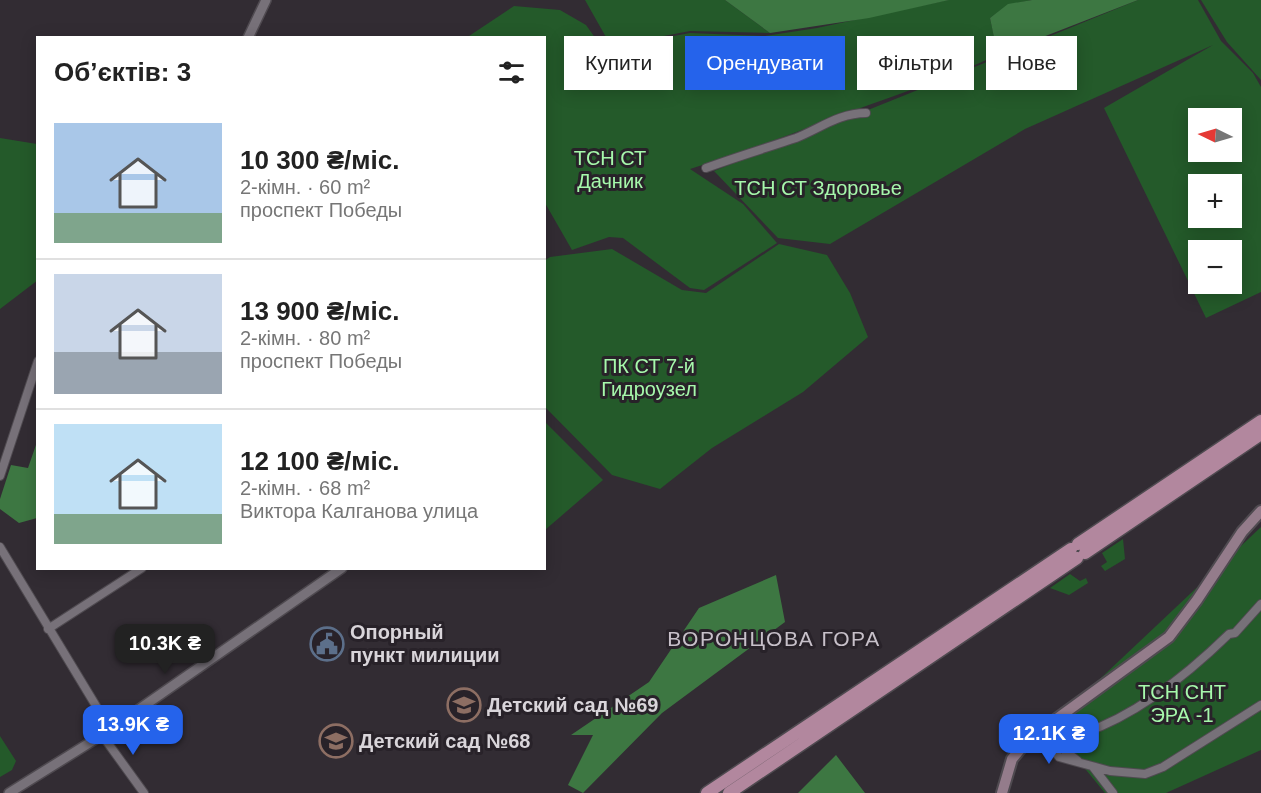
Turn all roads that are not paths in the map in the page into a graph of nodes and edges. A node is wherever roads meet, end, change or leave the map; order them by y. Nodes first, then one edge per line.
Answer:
1 (266, 0) edge
2 (249, 36) edge
3 (866, 113) dead end
4 (706, 168) dead end
5 (36, 367) edge
6 (1261, 421) edge
7 (1261, 434) edge
8 (0, 476) edge
9 (1261, 511) edge
10 (0, 547) edge
11 (1078, 551) junction
12 (139, 570) edge
13 (334, 572) edge
14 (1261, 604) edge
15 (48, 629) junction
16 (1261, 705) edge
17 (816, 727) junction
18 (106, 732) junction
19 (1048, 732) junction
20 (1094, 767) junction
21 (9, 793) edge
22 (144, 793) edge
23 (707, 793) edge
24 (729, 793) edge
25 (1002, 793) edge
26 (1113, 793) edge

1 - 2 street
3 - 4 street
5 - 8 street
6 - 11 main road
7 - 11 main road
9 - 19 main road
10 - 15 street
11 - 17 main road
12 - 15 street
13 - 18 street
14 - 19 street
15 - 18 street
16 - 20 street
17 - 23 main road
17 - 24 main road
18 - 21 street
18 - 22 street
19 - 20 street
19 - 25 main road
20 - 26 street

